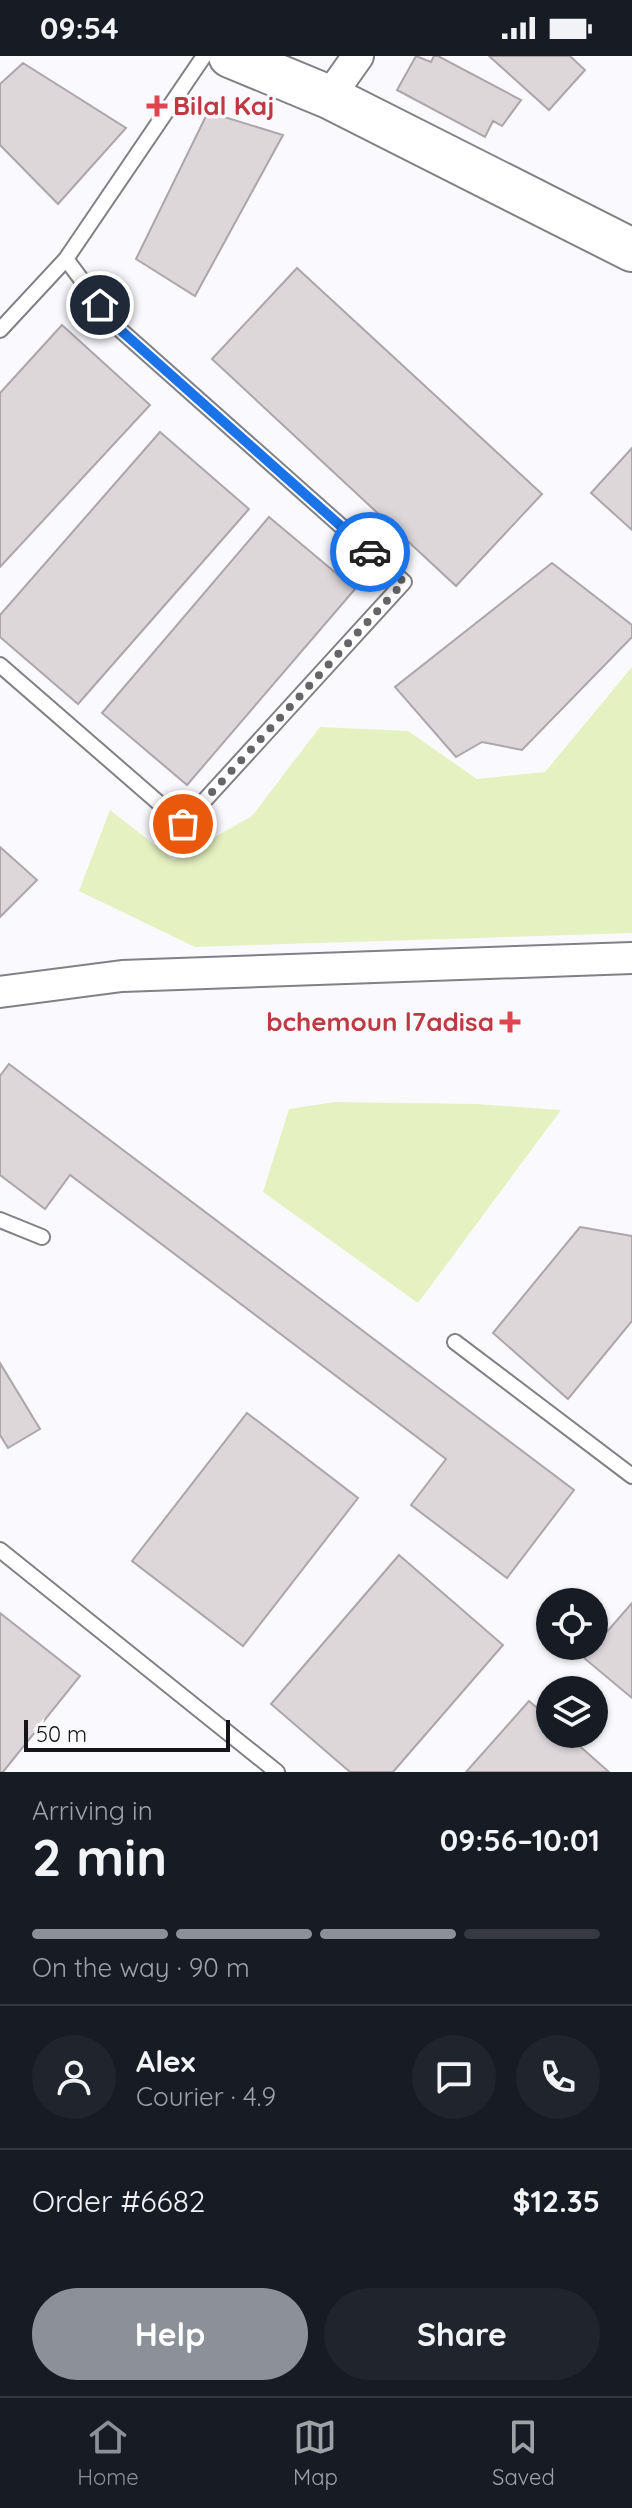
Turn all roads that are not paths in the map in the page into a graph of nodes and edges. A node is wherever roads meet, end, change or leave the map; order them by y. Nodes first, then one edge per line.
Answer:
1 (204, 56) edge
2 (230, 56) edge
3 (358, 56) edge
4 (329, 97) junction
5 (632, 250) edge
6 (66, 259) junction
7 (0, 330) edge
8 (0, 665) edge
9 (632, 958) edge
10 (0, 992) edge
11 (0, 1220) edge
12 (42, 1237) dead end
13 (455, 1342) dead end
14 (632, 1476) edge
15 (0, 1550) edge
16 (277, 1772) edge

1 - 6 lane
2 - 4 main road
3 - 4 street
4 - 5 main road
6 - 7 lane
6 - 8 lane
9 - 10 street
11 - 12 lane
13 - 14 lane
15 - 16 lane

